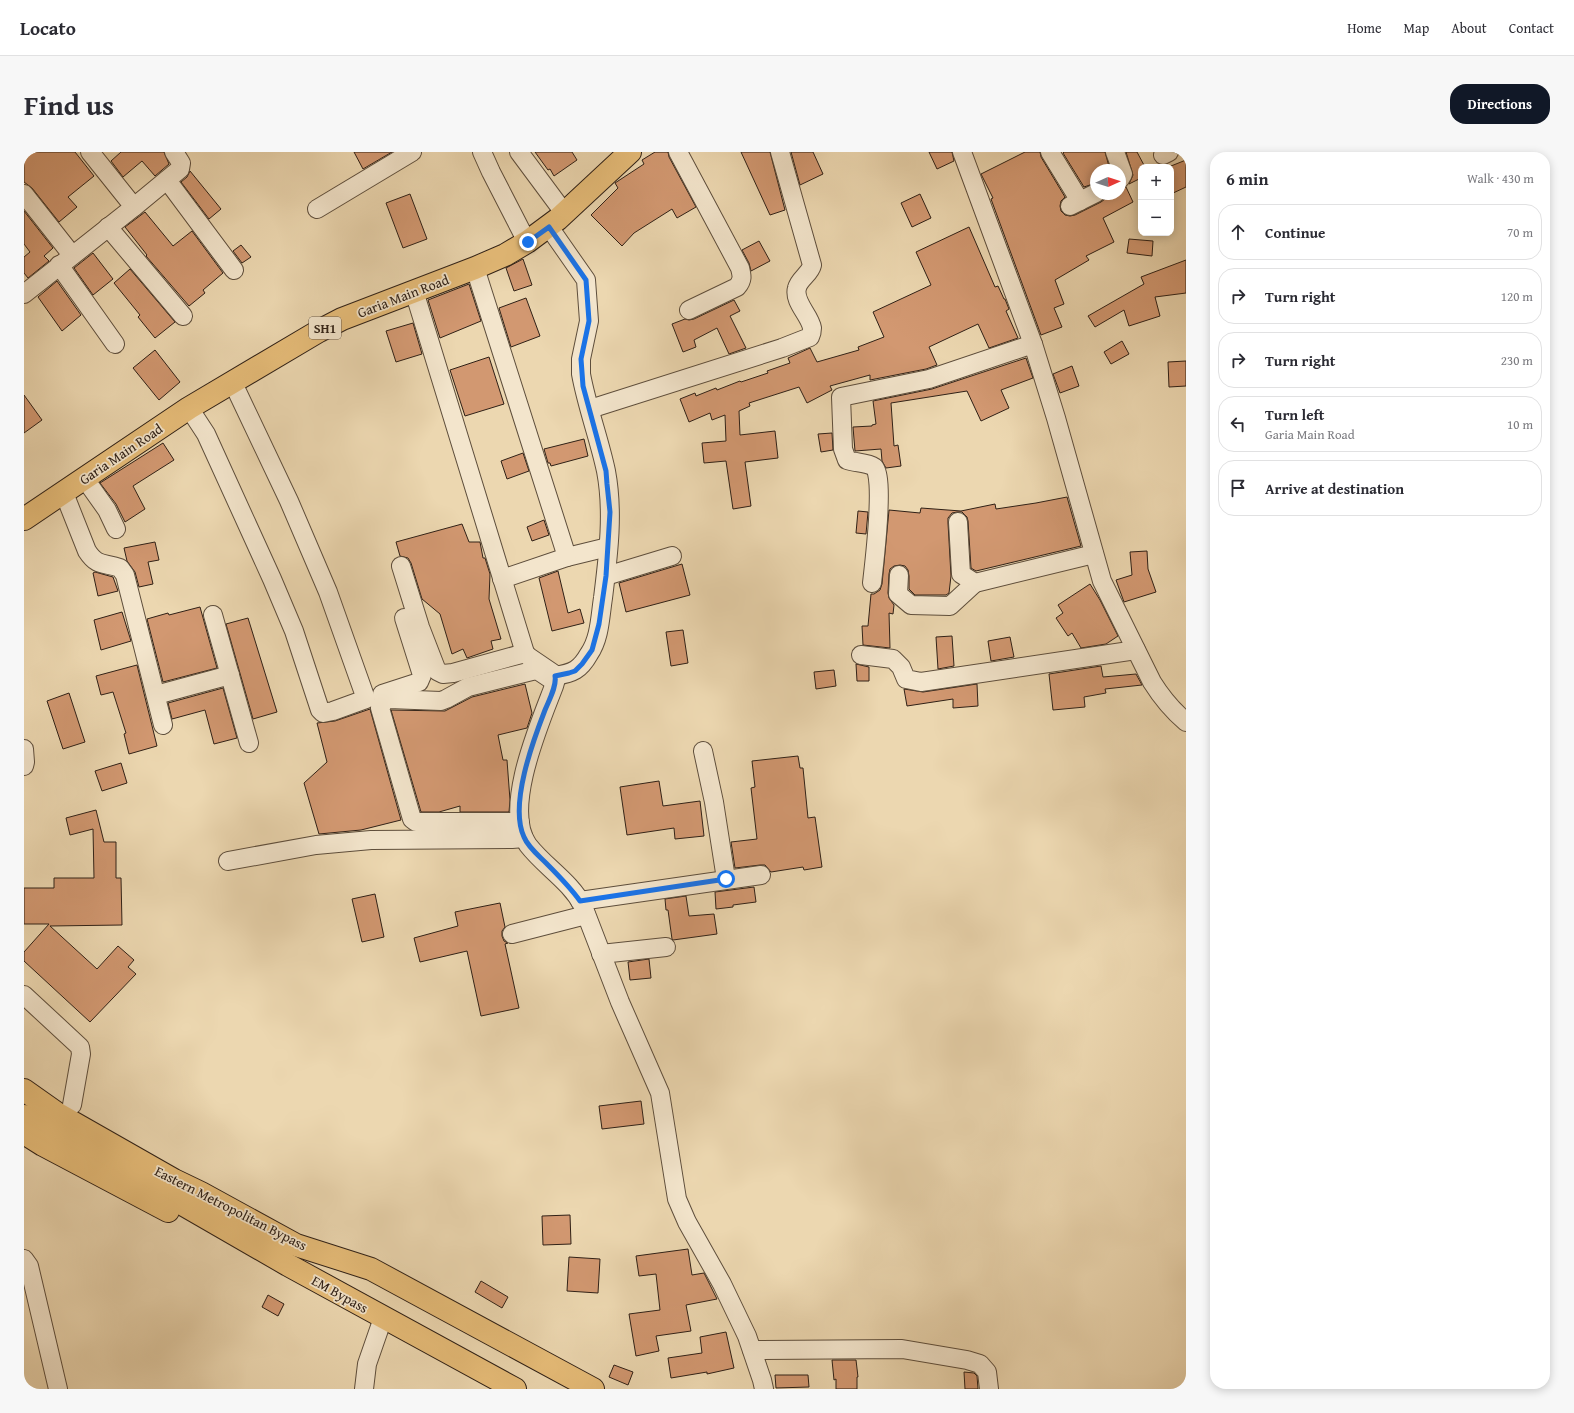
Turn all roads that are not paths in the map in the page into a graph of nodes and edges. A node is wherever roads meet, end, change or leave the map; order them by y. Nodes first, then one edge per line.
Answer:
1 (90, 152) edge
2 (174, 152) edge
3 (412, 152) edge
4 (482, 152) edge
5 (519, 152) edge
6 (630, 152) edge
7 (678, 152) edge
8 (780, 152) edge
9 (962, 152) edge
10 (1050, 152) edge
11 (1115, 152) edge
12 (1119, 164) edge
13 (167, 180) junction
14 (24, 194) edge
15 (1090, 196) edge
16 (134, 207) junction
17 (317, 209) dead end
18 (557, 220) junction
19 (108, 227) junction
20 (528, 242) junction
21 (66, 260) junction
22 (475, 268) junction
23 (234, 270) dead end
24 (414, 291) junction
25 (24, 294) edge
26 (689, 310) dead end
27 (183, 316) dead end
28 (115, 344) dead end
29 (1033, 344) junction
30 (233, 383) junction
31 (189, 408) junction
32 (590, 409) junction
33 (85, 479) junction
34 (64, 493) junction
35 (24, 519) edge
36 (958, 522) dead end
37 (116, 529) dead end
38 (608, 547) junction
39 (1094, 554) junction
40 (672, 556) dead end
41 (567, 557) junction
42 (401, 566) dead end
43 (899, 575) dead end
44 (606, 576) junction
45 (502, 579) junction
46 (872, 583) dead end
47 (975, 583) junction
48 (213, 615) dead end
49 (404, 618) dead end
50 (1136, 650) junction
51 (525, 653) junction
52 (861, 655) dead end
53 (230, 675) junction
54 (555, 679) junction
55 (156, 695) junction
56 (366, 699) junction
57 (1186, 722) edge
58 (163, 725) dead end
59 (249, 743) dead end
60 (24, 749) edge
61 (703, 751) dead end
62 (24, 766) edge
63 (522, 830) junction
64 (228, 861) dead end
65 (761, 875) dead end
66 (726, 879) junction
67 (583, 908) junction
68 (512, 934) dead end
69 (666, 947) dead end
70 (601, 954) junction
71 (24, 995) edge
72 (24, 1077) edge
73 (24, 1090) edge
74 (72, 1105) junction
75 (24, 1116) edge
76 (24, 1133) edge
77 (170, 1187) junction
78 (201, 1193) junction
79 (216, 1224) junction
80 (296, 1245) junction
81 (24, 1259) edge
82 (288, 1265) junction
83 (384, 1318) junction
84 (752, 1350) junction
85 (508, 1387) edge
86 (58, 1389) edge
87 (364, 1389) edge
88 (594, 1389) edge
89 (764, 1389) edge
90 (989, 1389) edge

1 - 16 street
2 - 13 street
3 - 17 street
4 - 20 street
5 - 18 street
6 - 18 main road, Garia Main Road / SH1
7 - 26 street
8 - 32 street
9 - 29 street
10 - 15 street
11 - 12 street
13 - 16 street
13 - 23 street
14 - 21 street
16 - 19 street
18 - 20 main road, Garia Main Road / SH1
18 - 32 street
19 - 21 street
19 - 27 street
20 - 22 main road, Garia Main Road / SH1
21 - 25 street
21 - 28 street
22 - 24 main road, Garia Main Road / SH1
22 - 41 street
24 - 30 main road, Garia Main Road / SH1
24 - 45 street
29 - 39 street
29 - 46 street
30 - 31 main road, Garia Main Road / SH1
30 - 56 street
31 - 33 main road, Garia Main Road / SH1
31 - 56 street
32 - 38 street
33 - 34 main road, Garia Main Road / SH1
33 - 37 street
34 - 35 main road, Garia Main Road / SH1
34 - 55 street
36 - 47 street
38 - 41 street
38 - 44 street
39 - 47 street
39 - 50 street
40 - 44 street
41 - 45 street
42 - 51 street
43 - 47 street
44 - 54 street
45 - 51 street
48 - 53 street
49 - 56 street
50 - 52 street
50 - 57 street
51 - 54 street
53 - 55 street
53 - 59 street
54 - 63 street
54 - 63 street
55 - 58 street
60 - 62 street
61 - 66 street
63 - 64 street
63 - 67 street
65 - 66 street
66 - 67 street
67 - 68 street
67 - 70 street
69 - 70 street
70 - 84 street
71 - 74 street
72 - 74 main road
73 - 77 main road, Eastern Metropolitan Bypass
74 - 78 main road
75 - 77 main road, Eastern Metropolitan Bypass
76 - 79 main road
77 - 78 main road, Eastern Metropolitan Bypass
77 - 79 main road, EM Bypass
78 - 80 main road, Eastern Metropolitan Bypass
79 - 82 main road, EM Bypass
80 - 82 main road
80 - 88 main road, Eastern Metropolitan Bypass
81 - 86 street
82 - 83 main road, EM Bypass
83 - 85 main road, EM Bypass
83 - 87 street
84 - 89 street
84 - 90 street

